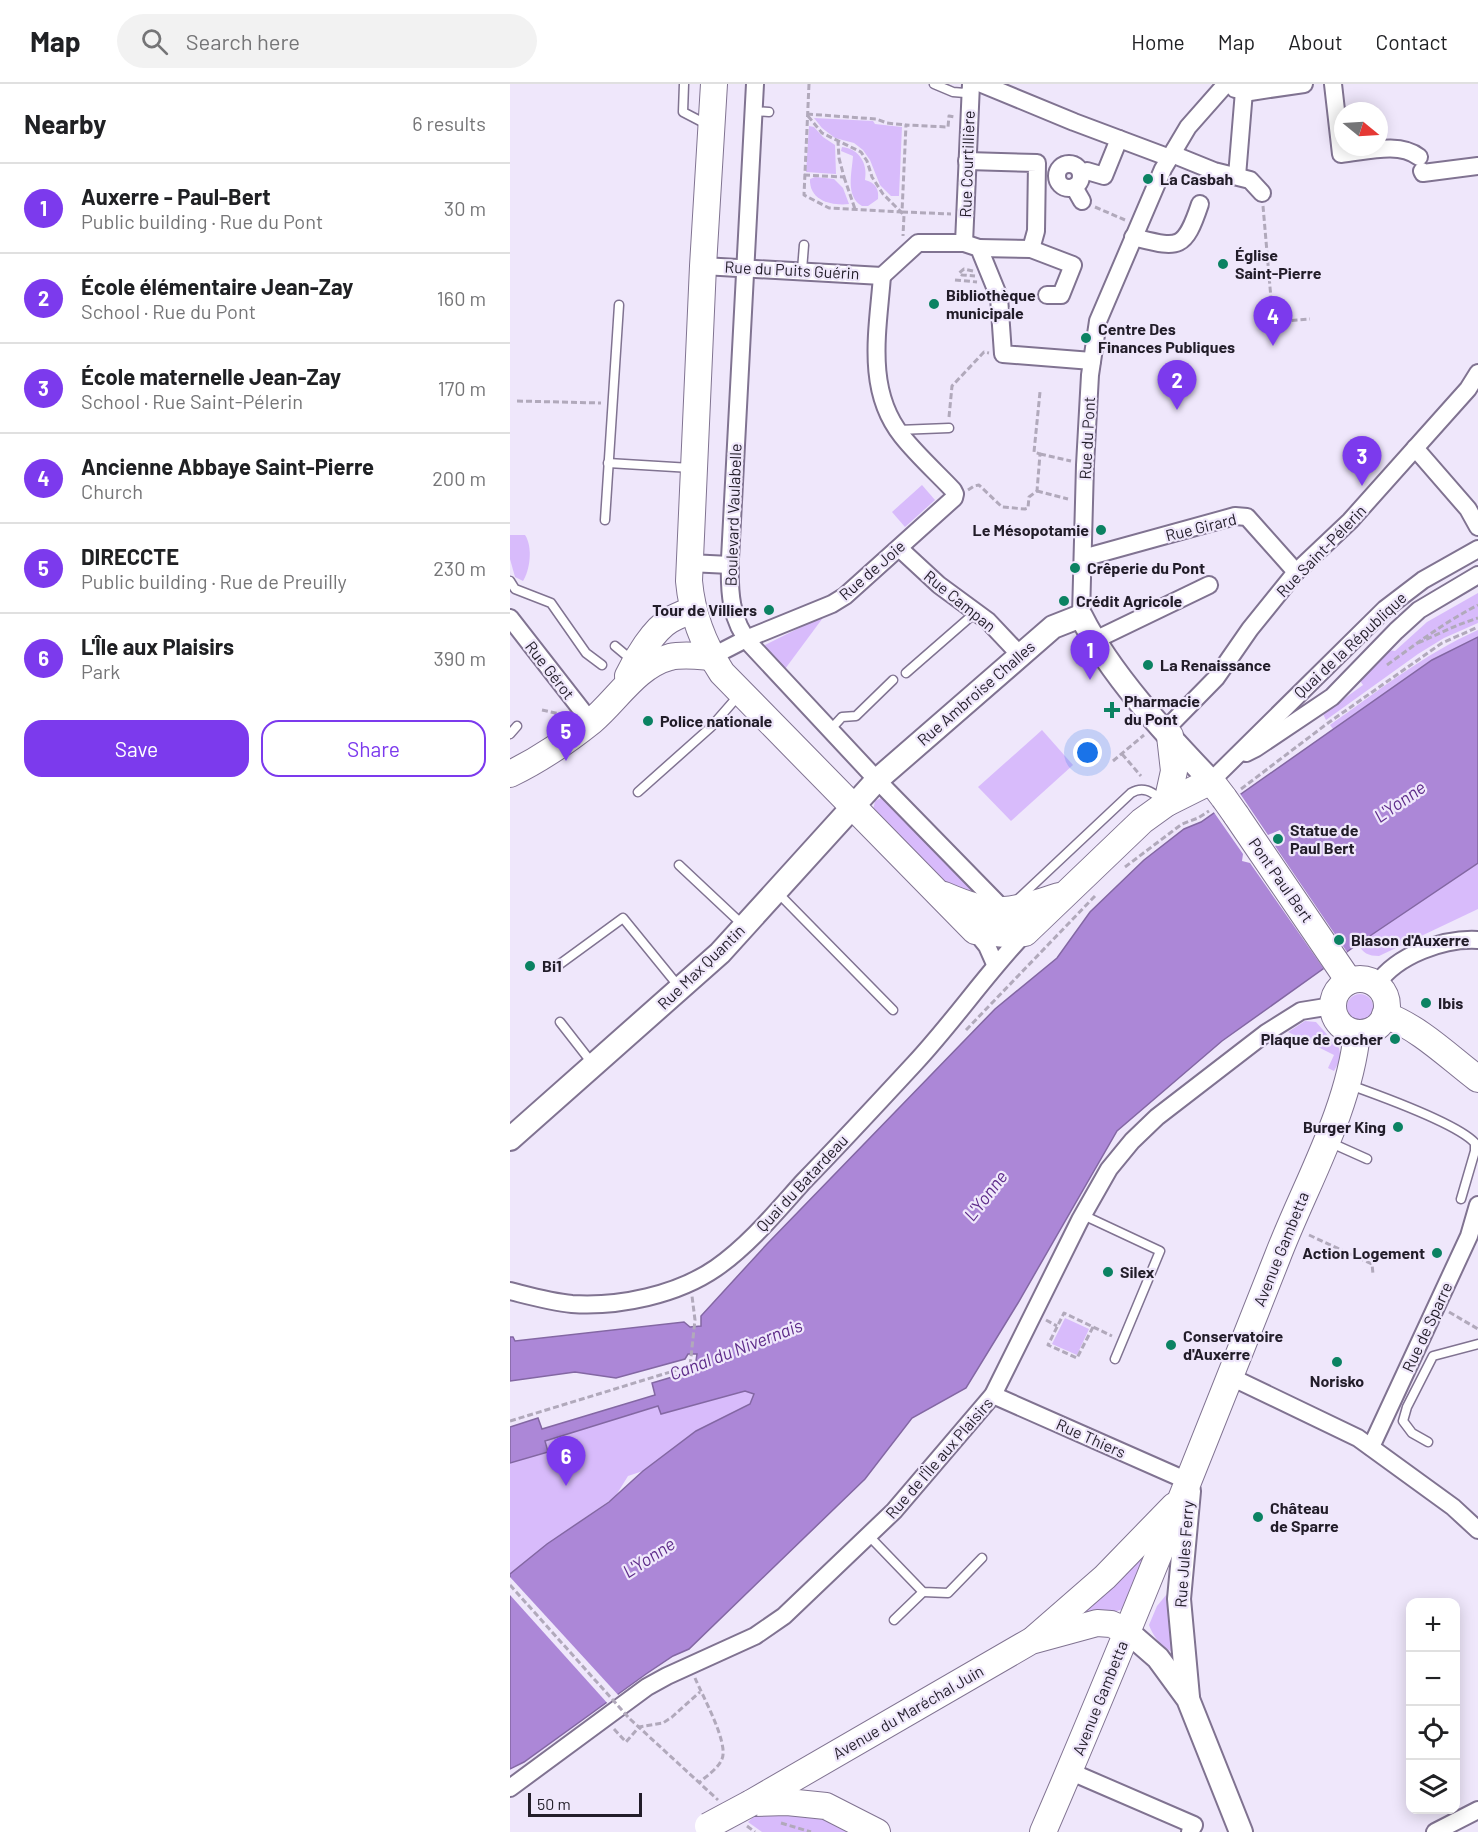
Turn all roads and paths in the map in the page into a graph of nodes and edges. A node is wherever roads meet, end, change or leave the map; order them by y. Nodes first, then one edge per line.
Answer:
1 (684, 84) edge
2 (714, 84) edge
3 (755, 84) edge
4 (809, 84) edge
5 (934, 84) edge
6 (970, 84) edge
7 (982, 84) edge
8 (1304, 84) edge
9 (1333, 84) edge
10 (1226, 85) edge
11 (1244, 91) junction
12 (807, 114) junction
13 (906, 125) junction
14 (956, 126) dead end
15 (711, 127) junction
16 (1119, 139) junction
17 (838, 142) junction
18 (1171, 156) junction
19 (967, 161) junction
20 (1036, 164) junction
21 (1478, 166) edge
22 (804, 175) junction
23 (1237, 176) junction
24 (844, 177) junction
25 (1079, 187) junction
26 (1262, 194) joint
27 (953, 204) dead end
28 (1200, 204) dead end
29 (855, 209) junction
30 (903, 214) junction
31 (1135, 231) junction
32 (804, 245) dead end
33 (972, 245) junction
34 (1031, 249) junction
35 (703, 266) junction
36 (747, 267) junction
37 (802, 270) junction
38 (882, 276) junction
39 (1047, 295) dead end
40 (619, 305) dead end
41 (1310, 319) dead end
42 (1003, 354) junction
43 (1092, 361) junction
44 (1478, 373) edge
45 (1040, 392) dead end
46 (1473, 392) edge
47 (517, 401) dead end
48 (612, 404) junction
49 (949, 428) joint
50 (898, 430) junction
51 (1415, 448) junction
52 (1040, 454) junction
53 (608, 463) junction
54 (1085, 465) junction
55 (694, 468) junction
56 (1037, 491) junction
57 (955, 494) junction
58 (1084, 503) junction
59 (605, 520) dead end
60 (1478, 527) edge
61 (899, 548) junction
62 (1478, 549) edge
63 (1083, 558) junction
64 (689, 563) junction
65 (730, 566) junction
66 (1296, 572) junction
67 (1478, 576) edge
68 (510, 581) edge
69 (1209, 585) dead end
70 (692, 610) junction
71 (976, 612) junction
72 (1081, 616) junction
73 (510, 618) edge
74 (1478, 618) edge
75 (1478, 627) edge
76 (746, 639) junction
77 (1093, 641) junction
78 (1414, 645) dead end
79 (1021, 656) junction
80 (711, 657) junction
81 (632, 659) junction
82 (602, 665) dead end
83 (906, 673) dead end
84 (893, 680) dead end
85 (741, 692) junction
86 (542, 710) dead end
87 (581, 719) junction
88 (517, 726) dead end
89 (830, 730) junction
90 (510, 734) edge
91 (1160, 734) junction
92 (1122, 754) junction
93 (1235, 758) junction
94 (1113, 761) dead end
95 (512, 769) edge
96 (1141, 776) dead end
97 (877, 780) junction
98 (638, 792) dead end
99 (1221, 795) junction
100 (1167, 803) junction
101 (852, 806) junction
102 (679, 865) dead end
103 (1121, 871) dead end
104 (776, 891) junction
105 (939, 892) junction
106 (1063, 894) junction
107 (1097, 894) dead end
108 (1005, 911) junction
109 (744, 926) junction
110 (975, 931) junction
111 (1025, 933) junction
112 (1478, 940) edge
113 (560, 964) dead end
114 (995, 964) junction
115 (1342, 970) junction
116 (1377, 984) junction
117 (680, 989) junction
118 (1332, 1006) junction
119 (893, 1010) dead end
120 (1385, 1015) junction
121 (560, 1022) dead end
122 (965, 1031) dead end
123 (1357, 1033) junction
124 (595, 1065) junction
125 (1478, 1079) edge
126 (1348, 1085) junction
127 (510, 1139) edge
128 (1326, 1141) junction
129 (1367, 1159) dead end
130 (1461, 1199) dead end
131 (1478, 1206) edge
132 (1082, 1217) junction
133 (1307, 1234) dead end
134 (1373, 1274) dead end
135 (690, 1283) junction
136 (510, 1291) edge
137 (1442, 1308) dead end
138 (1050, 1322) dead end
139 (1058, 1326) junction
140 (1093, 1327) junction
141 (1478, 1329) edge
142 (1122, 1341) junction
143 (1478, 1344) edge
144 (1115, 1359) dead end
145 (1231, 1377) junction
146 (993, 1395) junction
147 (510, 1421) edge
148 (1428, 1442) dead end
149 (1371, 1447) junction
150 (1186, 1489) junction
151 (1478, 1530) edge
152 (869, 1536) junction
153 (982, 1558) dead end
154 (510, 1585) edge
155 (923, 1592) junction
156 (894, 1620) dead end
157 (1127, 1631) junction
158 (1031, 1641) junction
159 (690, 1666) junction
160 (701, 1692) junction
161 (1188, 1699) junction
162 (639, 1727) junction
163 (626, 1742) dead end
164 (1070, 1771) junction
165 (510, 1788) edge
166 (751, 1803) junction
167 (1478, 1810) edge
168 (772, 1821) dead end
169 (703, 1829) edge
170 (811, 1832) edge
171 (877, 1832) edge
172 (1043, 1832) edge
173 (1190, 1832) edge
174 (1241, 1832) edge
175 (1435, 1832) edge

1 - 15 lane
2 - 15 main road
3 - 36 street, Boulevard Vaulabelle
4 - 12 path
5 - 6 lane
6 - 19 street, Rue Courtillière
7 - 16 street
8 - 11 street
9 - 21 street
10 - 11 street
10 - 18 street, Rue du Pont
11 - 23 street
12 - 13 path
12 - 17 path
12 - 22 path
13 - 14 path
13 - 30 path
15 - 35 main road
16 - 18 street
16 - 25 street
17 - 24 path
17 - 30 path
18 - 23 street
18 - 31 street, Rue du Pont
19 - 20 street
19 - 33 street, Rue Courtillière
20 - 25 street
20 - 34 street
22 - 24 path
22 - 29 path
23 - 26 street
24 - 29 path
25 - 31 path
26 - 41 path
27 - 30 path
28 - 31 street
29 - 30 path
31 - 43 street, Rue du Pont
32 - 37 lane
33 - 34 street
33 - 38 street
33 - 42 street
34 - 39 street
35 - 36 street, Rue du Puits Guérin
35 - 55 main road
36 - 37 street, Rue du Puits Guérin
36 - 65 street, Boulevard Vaulabelle
37 - 38 street, Rue du Puits Guérin
38 - 50 street
40 - 48 lane
42 - 43 street
42 - 49 path
43 - 54 street, Rue du Pont
44 - 46 street, Rue Saint-Pélerin
45 - 52 path
46 - 51 street, Rue Saint-Pélerin
47 - 48 path
48 - 53 lane
49 - 50 lane
50 - 57 street
51 - 60 street
51 - 66 street, Rue Saint-Pélerin
52 - 54 path
52 - 56 path
53 - 55 lane
53 - 59 lane
54 - 58 street, Rue du Pont
55 - 64 main road
56 - 57 path
56 - 58 path
57 - 61 street, Rue de Joie
58 - 63 street, Rue du Pont
61 - 71 street, Rue Campan
61 - 76 street, Rue de Joie
62 - 93 street, Quai de la République
63 - 66 street, Rue Girard
63 - 72 street, Rue du Pont
64 - 65 street
64 - 70 main road
65 - 76 street, Boulevard Vaulabelle
66 - 91 street, Rue Saint-Pélerin
67 - 93 street, Quai de la République
68 - 82 lane
69 - 77 street
70 - 80 main road
70 - 81 main road
71 - 79 street, Rue Campan
71 - 83 lane
72 - 77 street, Rue du Pont
72 - 79 street, Rue Ambroise Challes
73 - 87 street, Rue Gérot
74 - 78 path
75 - 99 path
76 - 80 street, Rue de Joie
76 - 89 street, Boulevard Vaulabelle
77 - 91 street, Rue du Pont
79 - 97 street, Rue Ambroise Challes
80 - 81 main road
80 - 85 main road
81 - 87 main road
84 - 89 lane
85 - 98 lane
85 - 101 main road
86 - 87 path
87 - 95 main road
88 - 90 lane
89 - 97 street, Boulevard Vaulabelle
91 - 92 path
91 - 99 street, Rue du Pont
91 - 100 main road
92 - 94 path
92 - 96 path
93 - 99 street, Quai de la République
97 - 101 street, Rue Max Quantin
97 - 108 street, Boulevard Vaulabelle
99 - 100 main road
99 - 103 path
99 - 115 main road, Pont Paul Bert, bridge
100 - 106 main road
100 - 108 lane
101 - 104 street, Rue Max Quantin
101 - 105 main road
102 - 109 lane
104 - 109 street, Rue Max Quantin
104 - 119 lane
105 - 108 main road
105 - 110 main road
106 - 108 main road
106 - 111 main road
107 - 122 path
109 - 117 street, Rue Max Quantin
110 - 111 main road
110 - 114 street
111 - 114 street, Quai du Batardeau
112 - 116 street
113 - 117 lane
114 - 135 street, Quai du Batardeau
115 - 116 main road
115 - 118 main road
116 - 120 main road
117 - 124 street, Rue Max Quantin
118 - 123 main road
118 - 132 street, Rue de l'Île aux Plaisirs
120 - 123 main road
120 - 125 main road
121 - 124 lane
123 - 126 main road, Avenue Gambetta
124 - 127 street, Rue Max Quantin
126 - 128 main road, Avenue Gambetta
126 - 130 lane
128 - 129 lane
128 - 145 main road, Avenue Gambetta
131 - 149 street, Rue de Sparre
132 - 142 lane
132 - 146 street, Rue de l'Île aux Plaisirs
133 - 134 path
135 - 136 street, Quai du Batardeau
135 - 147 path
137 - 141 path
138 - 139 path
139 - 140 path
139 - 140 path
140 - 142 path
142 - 144 lane
143 - 148 lane
145 - 149 street
145 - 150 main road, Avenue Gambetta
146 - 150 street, Rue Thiers
146 - 152 street, Rue de l'Île aux Plaisirs
149 - 151 street
150 - 157 main road, Avenue Gambetta
150 - 158 main road, Avenue Gambetta
150 - 161 street, Rue Jules Ferry
152 - 155 lane
152 - 159 street, Rue de l'Île aux Plaisirs
153 - 155 lane
154 - 162 path, bridge
155 - 156 lane
157 - 158 main road, Avenue du Maréchal Juin
157 - 161 street, Rue Jules Ferry
157 - 164 main road, Avenue Gambetta
158 - 166 main road, Avenue du Maréchal Juin
159 - 160 path
159 - 165 street, Rue de l'Île aux Plaisirs
160 - 162 path
160 - 162 path
161 - 174 street, Rue Jules Ferry
162 - 163 path
164 - 172 main road, Avenue Gambetta
164 - 173 street
166 - 169 main road, Avenue du Maréchal Juin, bridge
166 - 171 main road
167 - 175 street
168 - 170 path

